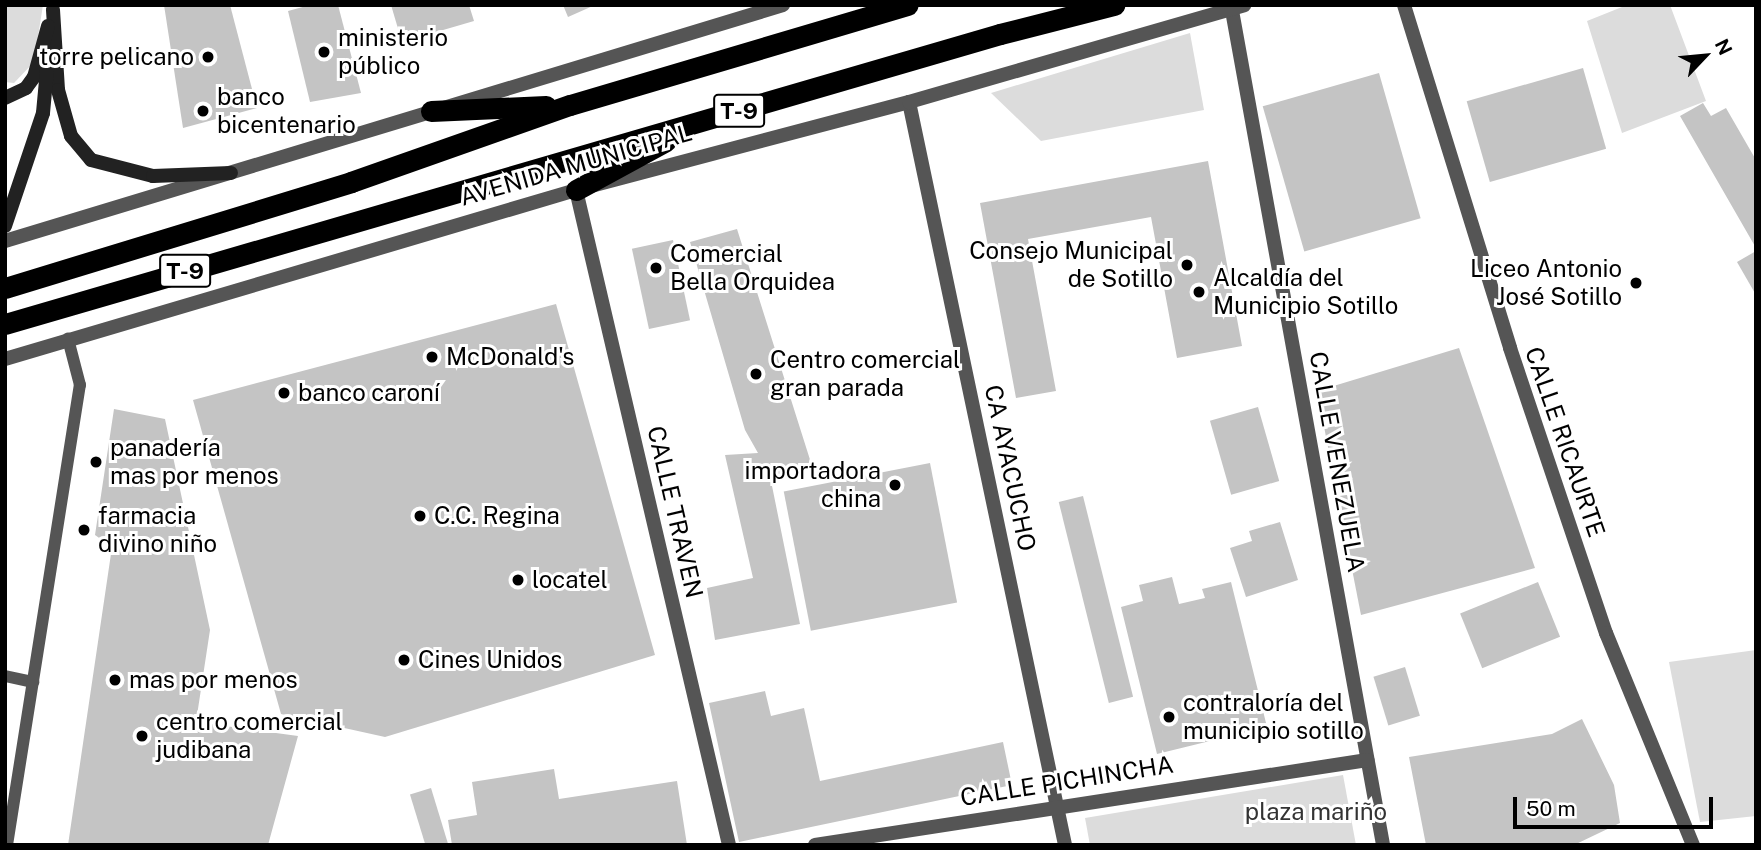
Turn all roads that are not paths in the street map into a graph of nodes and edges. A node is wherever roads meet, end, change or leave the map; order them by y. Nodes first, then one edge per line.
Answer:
1 (783, 5) edge
2 (907, 5) edge
3 (1114, 5) edge
4 (1404, 5) edge
5 (1236, 6) edge
6 (53, 7) edge
7 (5, 98) edge
8 (909, 102) junction
9 (569, 105) junction
10 (431, 111) junction
11 (704, 121) junction
12 (231, 173) junction
13 (576, 190) junction
14 (5, 226) edge
15 (5, 242) edge
16 (5, 288) edge
17 (5, 324) edge
18 (68, 340) junction
19 (5, 359) edge
20 (5, 676) edge
21 (33, 682) junction
22 (1367, 760) junction
23 (1058, 804) junction
24 (7, 845) edge
25 (729, 845) edge
26 (815, 845) edge
27 (1065, 845) edge
28 (1383, 845) edge
29 (1693, 845) edge

1 - 10 street
2 - 9 highway, T-9
3 - 11 highway, AVENIDA MUNICIPAL / T-9
4 - 29 street, CALLE RICAURTE
5 - 8 street, AVENIDA MUNICIPAL / T-9
5 - 22 street, CALLE VENEZUELA
6 - 7 main road
6 - 12 main road
6 - 14 main road
8 - 13 street, AVENIDA MUNICIPAL / T-9
8 - 23 street, CA AYACUCHO
9 - 10 highway
9 - 16 highway, T-9
10 - 12 street
11 - 13 highway
11 - 17 highway, AVENIDA MUNICIPAL / T-9
12 - 15 street
13 - 18 street, AVENIDA MUNICIPAL / T-9
13 - 25 street, CALLE TRAVEN
18 - 19 street, AVENIDA MUNICIPAL / T-9
18 - 21 lane
20 - 21 lane
21 - 24 lane
22 - 23 street, CALLE PICHINCHA
22 - 28 street, CALLE VENEZUELA
23 - 26 street, CALLE PICHINCHA
23 - 27 street, CA AYACUCHO

